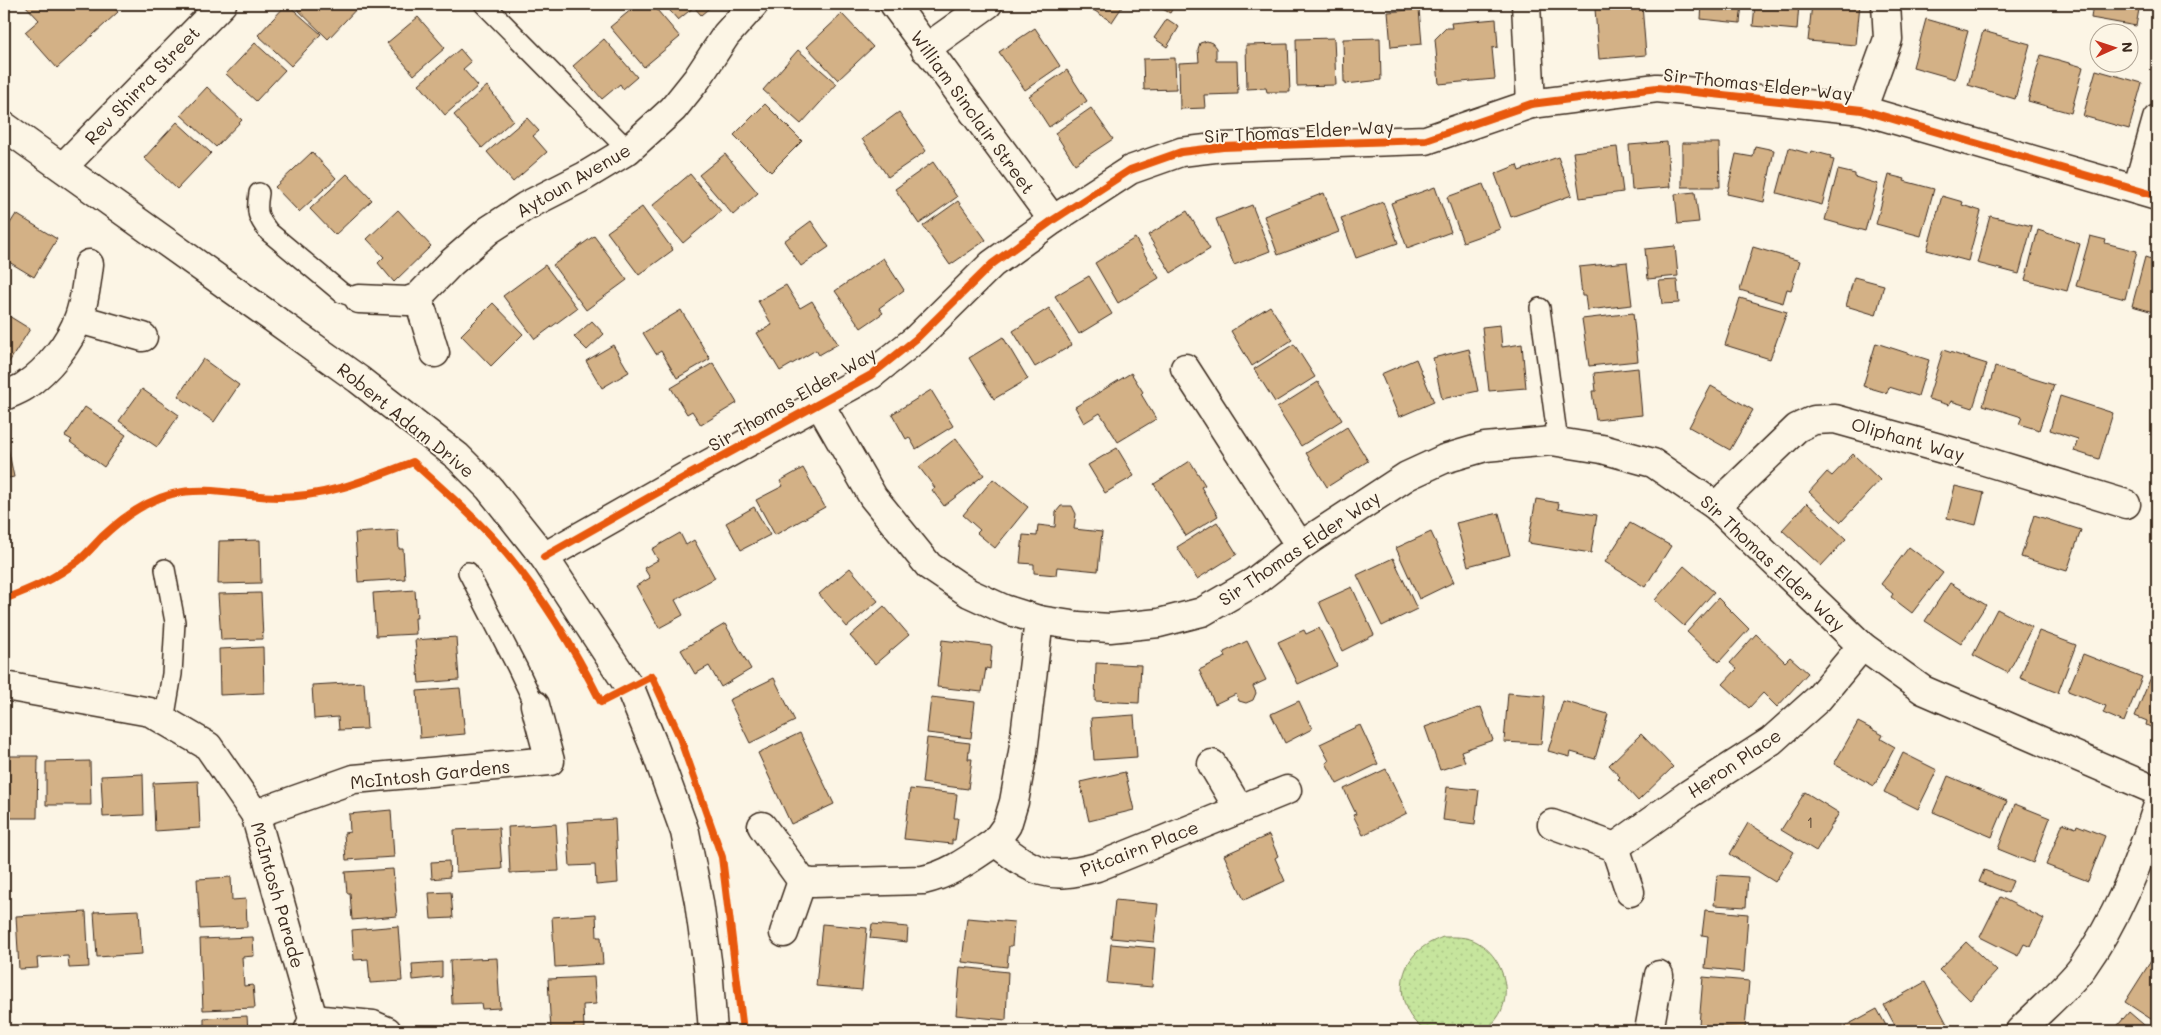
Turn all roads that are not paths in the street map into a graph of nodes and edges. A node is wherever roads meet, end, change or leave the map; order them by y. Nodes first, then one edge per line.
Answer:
1 (222, 4) edge
2 (484, 4) edge
3 (754, 4) edge
4 (894, 4) edge
5 (988, 4) edge
6 (1526, 4) edge
7 (1886, 4) edge
8 (925, 49) junction
9 (1531, 104) junction
10 (1862, 110) junction
11 (2157, 120) edge
12 (4, 126) edge
13 (628, 150) junction
14 (63, 167) junction
15 (259, 193) dead end
16 (2147, 193) edge
17 (1053, 220) junction
18 (89, 264) dead end
19 (418, 297) junction
20 (359, 299) joint
21 (1540, 308) dead end
22 (79, 319) junction
23 (143, 337) dead end
24 (435, 353) dead end
25 (1185, 368) dead end
26 (4, 396) edge
27 (819, 403) junction
28 (1558, 442) junction
29 (2126, 504) dead end
30 (1716, 506) junction
31 (1300, 546) junction
32 (544, 557) junction
33 (165, 569) dead end
34 (468, 572) dead end
35 (1039, 620) junction
36 (1862, 646) junction
37 (5, 686) edge
38 (535, 705) joint
39 (164, 721) junction
40 (1212, 764) dead end
41 (1287, 790) dead end
42 (2157, 792) edge
43 (2157, 808) edge
44 (1239, 809) junction
45 (255, 814) junction
46 (1552, 824) dead end
47 (762, 826) dead end
48 (995, 842) junction
49 (1615, 847) junction
50 (802, 882) junction
51 (1630, 892) dead end
52 (784, 933) dead end
53 (1659, 975) dead end
54 (311, 1025) edge
55 (387, 1031) edge
56 (713, 1031) edge
57 (1649, 1031) edge
58 (2020, 1031) edge

1 - 14 street, Rev Shirra Street
2 - 13 lane
3 - 13 street, Aytoun Avenue
4 - 8 street, William Sinclair Street
5 - 8 street
6 - 9 street
7 - 10 street
8 - 17 street, William Sinclair Street
9 - 10 street, Sir Thomas Elder Way
9 - 17 street, Sir Thomas Elder Way
10 - 16 street, Sir Thomas Elder Way
11 - 16 street
12 - 14 street, Robert Adam Drive
13 - 19 street, Aytoun Avenue
14 - 32 street, Robert Adam Drive
15 - 20 lane
17 - 27 street, Sir Thomas Elder Way
18 - 22 street
19 - 20 street
19 - 24 street
21 - 28 lane
22 - 23 street
22 - 26 street
25 - 31 street
27 - 32 street, Sir Thomas Elder Way
27 - 35 street, Sir Thomas Elder Way
28 - 30 street, Sir Thomas Elder Way
28 - 31 street, Sir Thomas Elder Way
29 - 30 street, Oliphant Way
30 - 36 street, Sir Thomas Elder Way
31 - 35 street, Sir Thomas Elder Way
32 - 56 street, Robert Adam Drive
33 - 39 lane
34 - 38 lane
35 - 48 street
36 - 42 street, Sir Thomas Elder Way
36 - 49 street, Heron Place
37 - 39 street, McIntosh Parade
38 - 45 street, McIntosh Gardens
39 - 45 street, McIntosh Parade
40 - 44 street
41 - 44 street, Pitcairn Place
43 - 58 street
44 - 48 street, Pitcairn Place
45 - 54 street, McIntosh Parade
46 - 49 street
47 - 50 street
48 - 50 street
49 - 51 street
50 - 52 street
53 - 57 street
54 - 55 street

